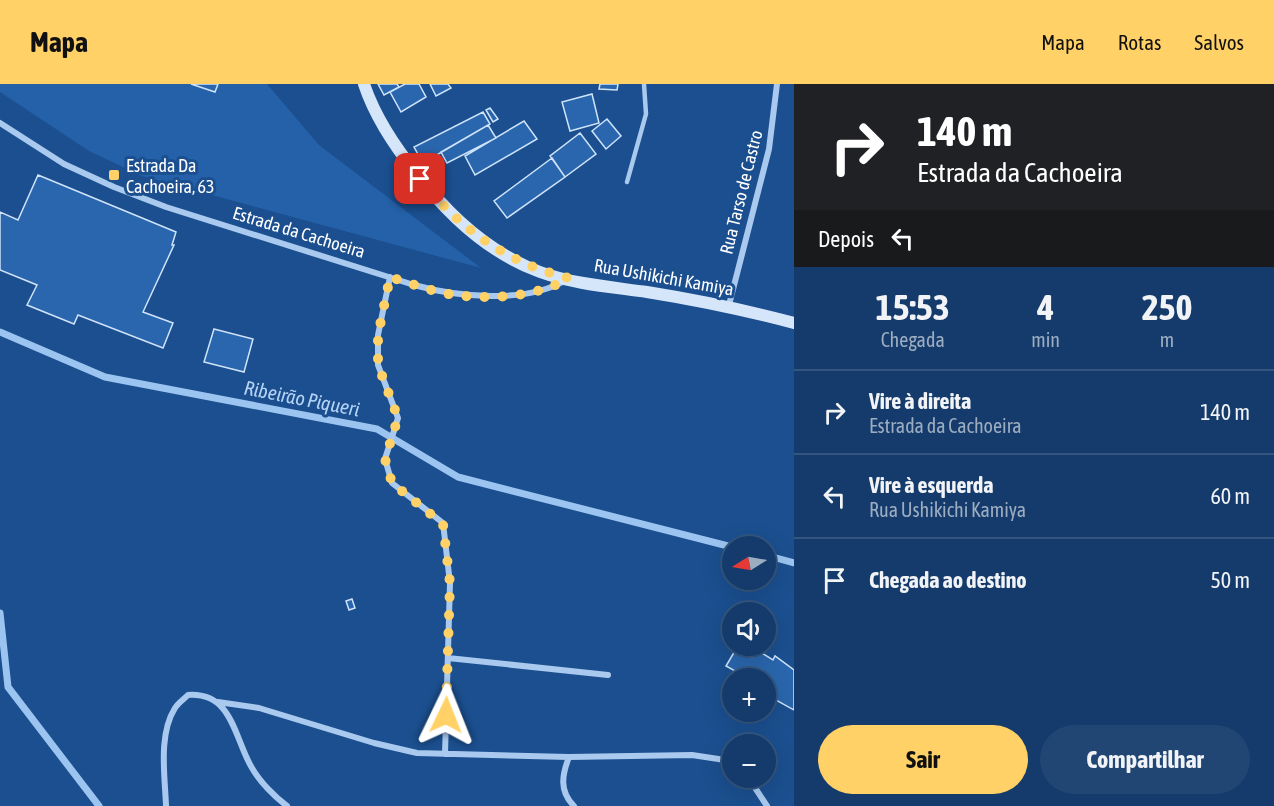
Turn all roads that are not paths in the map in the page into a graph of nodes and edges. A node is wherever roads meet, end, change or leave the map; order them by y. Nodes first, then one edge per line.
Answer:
1 (364, 84) edge
2 (644, 84) edge
3 (777, 84) edge
4 (0, 123) edge
5 (627, 182) dead end
6 (390, 277) junction
7 (569, 278) junction
8 (729, 305) junction
9 (794, 323) edge
10 (448, 658) junction
11 (608, 675) dead end
12 (218, 702) junction
13 (445, 754) junction
14 (569, 757) junction
15 (722, 760) edge
16 (755, 788) edge
17 (165, 806) edge
18 (287, 806) edge
19 (574, 806) edge
20 (767, 806) edge

1 - 7 main road, Rua Ushikichi Kamiya
2 - 5 lane
3 - 8 street, Rua Tarso de Castro
4 - 6 street, Estrada da Cachoeira
6 - 7 street, Estrada da Cachoeira
6 - 10 street
7 - 8 main road, Rua Ushikichi Kamiya
8 - 9 main road, Rua Ushikichi Kamiya
10 - 11 street
10 - 13 street
12 - 13 street
12 - 17 street
12 - 18 street
13 - 14 street
14 - 15 street
14 - 19 street
16 - 20 street

